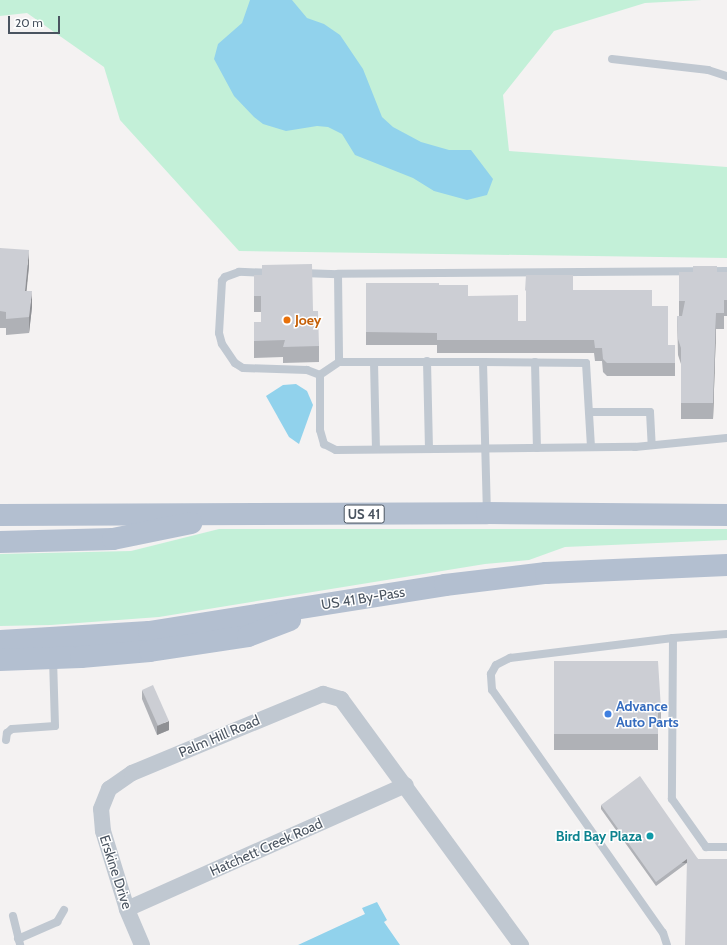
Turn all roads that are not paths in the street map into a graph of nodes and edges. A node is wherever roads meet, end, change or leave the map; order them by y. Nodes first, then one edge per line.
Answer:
1 (612, 59) dead end
2 (727, 76) edge
3 (727, 271) edge
4 (338, 274) junction
5 (427, 361) junction
6 (339, 362) junction
7 (374, 362) junction
8 (483, 362) junction
9 (535, 362) junction
10 (320, 376) junction
11 (589, 412) junction
12 (727, 438) edge
13 (652, 445) junction
14 (591, 447) junction
15 (485, 448) junction
16 (538, 448) junction
17 (430, 449) junction
18 (376, 450) junction
19 (486, 513) junction
20 (0, 515) edge
21 (227, 515) junction
22 (727, 515) edge
23 (0, 542) edge
24 (727, 565) edge
25 (727, 634) edge
26 (673, 638) junction
27 (0, 641) edge
28 (53, 649) junction
29 (0, 660) edge
30 (6, 740) dead end
31 (406, 785) junction
32 (105, 798) joint
33 (727, 847) edge
34 (127, 909) junction
35 (64, 910) dead end
36 (13, 916) dead end
37 (19, 942) edge
38 (142, 945) edge
39 (522, 945) edge
40 (667, 945) edge

1 - 2 lane
3 - 4 lane
4 - 6 lane
4 - 10 lane
5 - 7 lane
5 - 8 lane
5 - 17 lane
6 - 7 lane
6 - 10 lane
7 - 18 lane
8 - 9 lane
8 - 15 lane
9 - 11 lane
9 - 16 lane
10 - 18 lane
11 - 13 lane
11 - 14 lane
12 - 13 lane
13 - 14 lane
14 - 16 lane
15 - 16 lane
15 - 17 lane
15 - 19 lane
17 - 18 lane
19 - 21 main road, US 41
19 - 22 main road, US 41
20 - 21 main road, US 41
21 - 23 main road
24 - 28 main road, US 41 By-Pass
25 - 26 lane
26 - 33 lane
26 - 40 lane
27 - 28 main road
28 - 29 main road
28 - 30 lane
31 - 32 street, Palm Hill Road
31 - 34 street, Hatchett Creek Road
31 - 39 street
32 - 34 street, Erskine Drive
34 - 38 street, Erskine Drive
35 - 37 lane
36 - 37 lane

